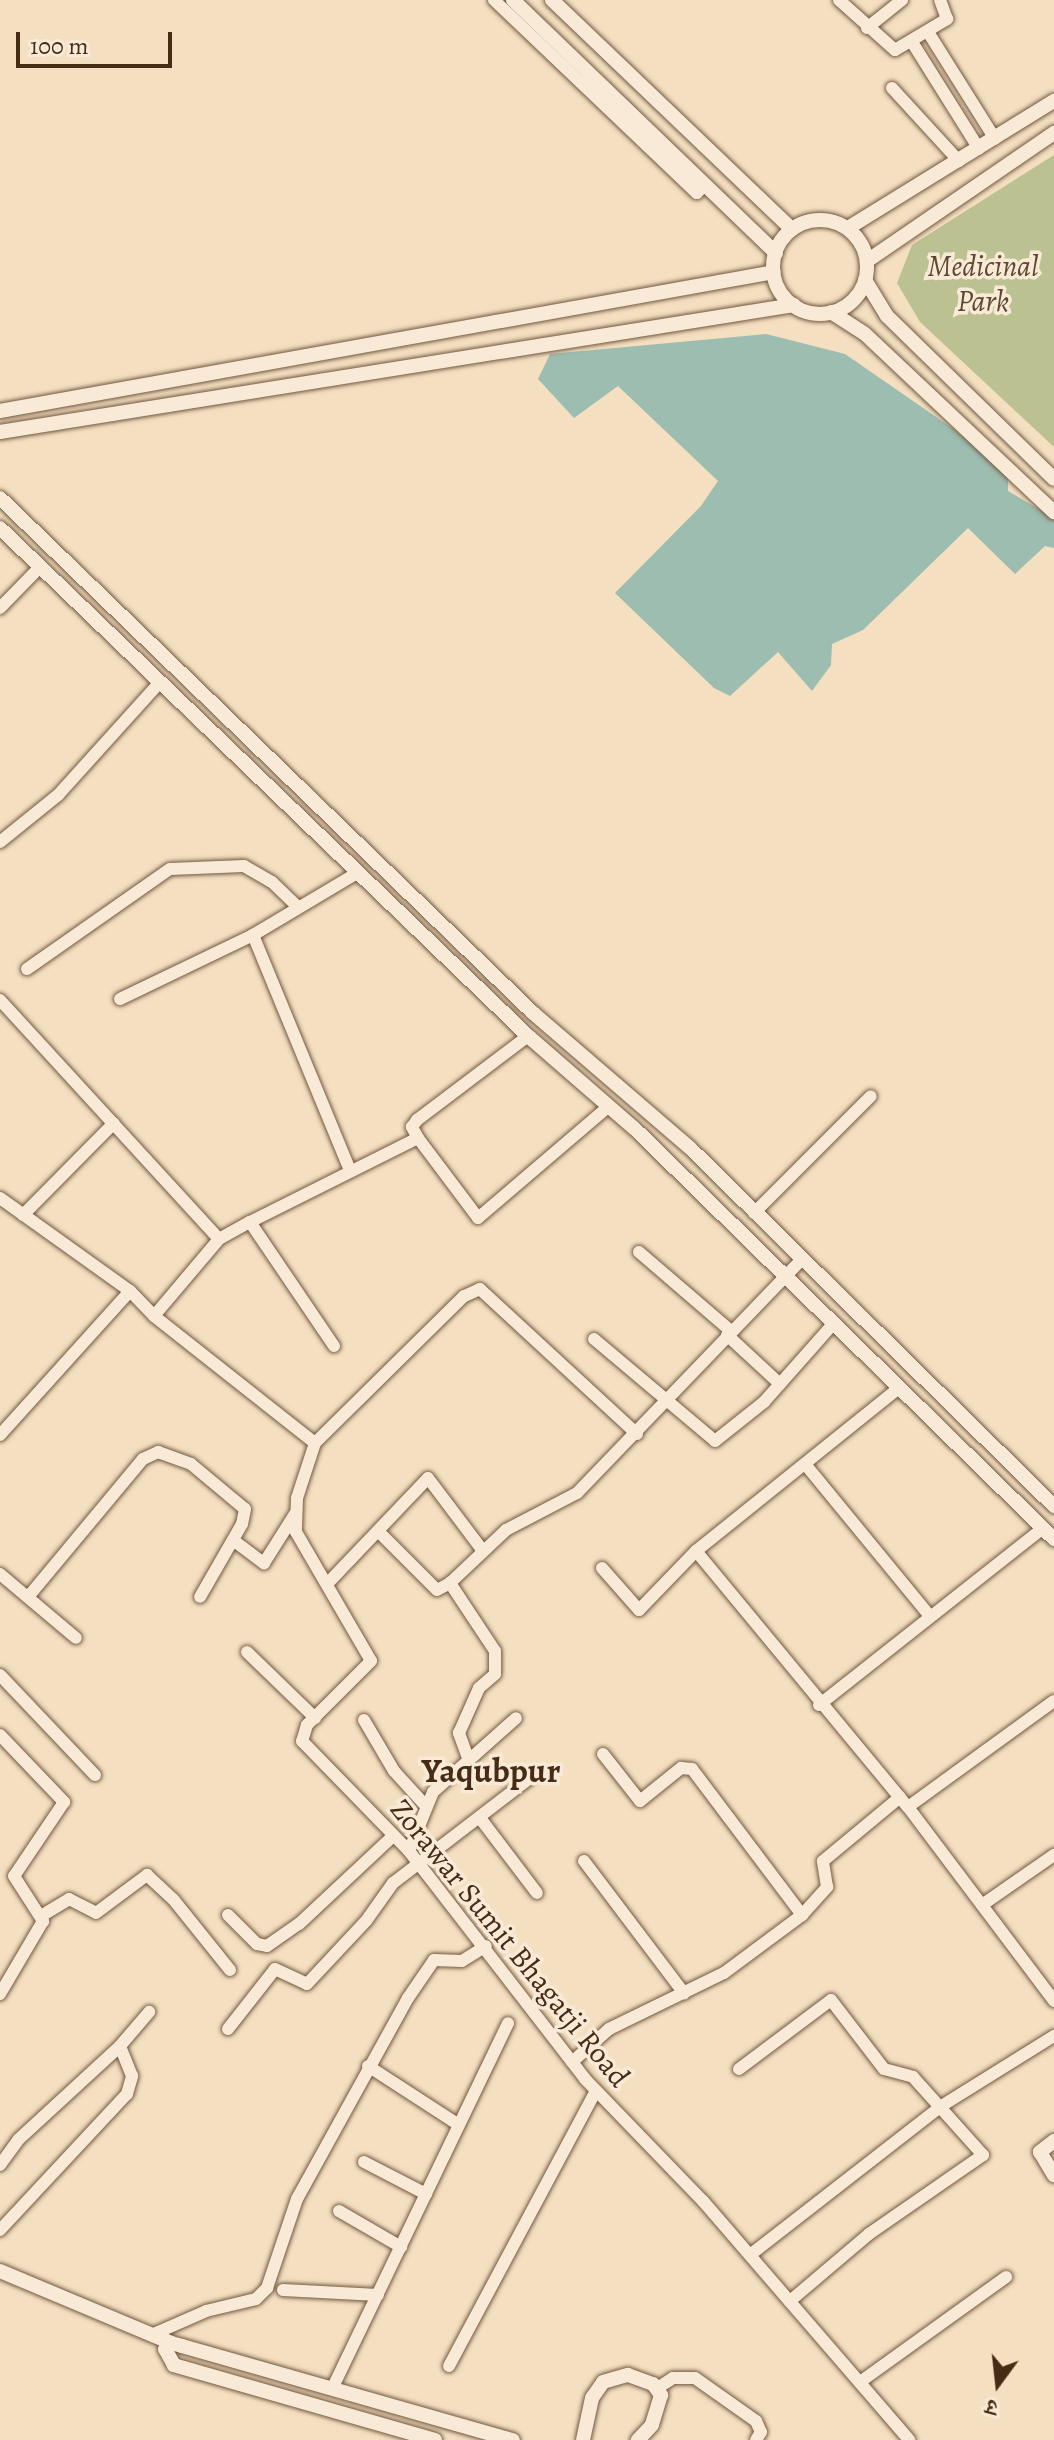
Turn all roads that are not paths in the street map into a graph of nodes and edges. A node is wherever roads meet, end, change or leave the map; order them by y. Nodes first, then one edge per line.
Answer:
1 (494, 0) edge
2 (513, 0) edge
3 (552, 0) edge
4 (902, 0) edge
5 (940, 0) edge
6 (840, 1) edge
7 (867, 28) junction
8 (928, 32) junction
9 (912, 42) junction
10 (892, 88) dead end
11 (1054, 101) edge
12 (1054, 133) edge
13 (995, 139) junction
14 (979, 149) junction
15 (959, 161) junction
16 (705, 184) junction
17 (848, 228) junction
18 (792, 229) junction
19 (776, 253) junction
20 (867, 261) junction
21 (774, 272) junction
22 (865, 280) junction
23 (794, 305) junction
24 (831, 312) junction
25 (0, 411) edge
26 (0, 432) edge
27 (1054, 479) edge
28 (0, 498) edge
29 (1054, 512) edge
30 (0, 528) edge
31 (40, 567) junction
32 (0, 608) edge
33 (160, 682) junction
34 (0, 842) edge
35 (357, 873) junction
36 (298, 907) junction
37 (253, 935) junction
38 (27, 969) dead end
39 (120, 999) dead end
40 (0, 1000) edge
41 (532, 1012) junction
42 (523, 1031) junction
43 (871, 1096) dead end
44 (609, 1106) junction
45 (114, 1123) junction
46 (418, 1138) junction
47 (350, 1170) junction
48 (0, 1198) edge
49 (754, 1213) junction
50 (23, 1215) junction
51 (250, 1222) junction
52 (219, 1239) junction
53 (639, 1252) dead end
54 (801, 1260) junction
55 (784, 1277) junction
56 (130, 1291) junction
57 (154, 1316) junction
58 (833, 1324) junction
59 (729, 1333) junction
60 (594, 1339) dead end
61 (334, 1346) dead end
62 (780, 1384) junction
63 (899, 1388) junction
64 (667, 1401) junction
65 (637, 1434) junction
66 (0, 1435) edge
67 (315, 1443) junction
68 (805, 1464) junction
69 (1054, 1506) edge
70 (295, 1513) junction
71 (1043, 1528) junction
72 (378, 1531) junction
73 (1054, 1539) edge
74 (233, 1540) junction
75 (483, 1551) junction
76 (696, 1551) junction
77 (602, 1568) dead end
78 (0, 1574) edge
79 (450, 1583) junction
80 (327, 1584) junction
81 (28, 1597) junction
82 (200, 1597) dead end
83 (930, 1616) junction
84 (76, 1638) dead end
85 (247, 1652) dead end
86 (2, 1682) edge
87 (1054, 1701) edge
88 (819, 1705) junction
89 (315, 1718) junction
90 (516, 1718) dead end
91 (364, 1720) dead end
92 (0, 1735) edge
93 (603, 1754) dead end
94 (468, 1758) junction
95 (95, 1775) dead end
96 (531, 1777) dead end
97 (904, 1802) junction
98 (426, 1806) junction
99 (480, 1818) junction
100 (393, 1836) junction
101 (1054, 1855) edge
102 (413, 1856) junction
103 (584, 1861) dead end
104 (537, 1893) dead end
105 (982, 1905) junction
106 (228, 1915) dead end
107 (802, 1915) junction
108 (41, 1916) junction
109 (486, 1946) junction
110 (230, 1970) dead end
111 (684, 1993) junction
112 (0, 1994) edge
113 (1054, 2001) edge
114 (149, 2012) dead end
115 (508, 2023) dead end
116 (228, 2029) dead end
117 (1054, 2036) edge
118 (120, 2046) junction
119 (572, 2062) junction
120 (368, 2066) junction
121 (739, 2069) dead end
122 (596, 2091) junction
123 (943, 2105) junction
124 (459, 2125) junction
125 (1054, 2141) edge
126 (364, 2162) dead end
127 (0, 2165) edge
128 (1054, 2175) edge
129 (426, 2194) junction
130 (0, 2205) edge
131 (339, 2211) dead end
132 (4, 2224) edge
133 (401, 2247) junction
134 (750, 2255) junction
135 (0, 2271) edge
136 (1006, 2277) dead end
137 (283, 2290) dead end
138 (378, 2295) junction
139 (790, 2301) junction
140 (156, 2333) junction
141 (171, 2343) junction
142 (449, 2366) dead end
143 (860, 2382) junction
144 (332, 2389) junction
145 (656, 2389) junction
146 (435, 2440) edge
147 (513, 2440) edge
148 (583, 2440) edge
149 (638, 2440) edge
150 (756, 2440) edge
151 (909, 2440) edge

1 - 16 street
2 - 16 street
3 - 18 street
4 - 7 street
5 - 8 street
6 - 7 street
7 - 9 street
8 - 9 street
8 - 13 street
9 - 14 street
10 - 15 street
11 - 13 street
12 - 20 street
13 - 14 street
14 - 15 street
15 - 17 street
16 - 19 street
17 - 18 street
17 - 20 street
18 - 19 street
19 - 21 street
20 - 22 street
21 - 23 street
21 - 25 street
22 - 24 street
22 - 27 street
23 - 24 street
23 - 26 street
24 - 29 street
28 - 41 street
30 - 31 street
31 - 32 street
31 - 33 street
33 - 34 street
33 - 35 street
35 - 36 street
35 - 42 street
36 - 37 street
36 - 38 street
37 - 39 street
37 - 47 street
40 - 45 street
41 - 42 street
41 - 49 street
42 - 44 street
42 - 46 street
43 - 49 street
44 - 46 street
44 - 55 street
45 - 50 street
45 - 52 street
46 - 47 street
47 - 51 street
48 - 50 street
49 - 54 street
50 - 56 street
51 - 52 street
51 - 61 street
52 - 57 street
53 - 59 street
54 - 55 street
54 - 69 street
55 - 58 street
55 - 59 street
56 - 57 street
56 - 66 street
57 - 67 street
58 - 62 street
58 - 63 street
59 - 62 street
59 - 64 street
60 - 64 street
62 - 64 street
63 - 68 street
63 - 71 street
64 - 65 street
65 - 67 street
65 - 75 street
67 - 70 street
68 - 76 street
68 - 83 street
70 - 74 street
70 - 80 street
71 - 73 street
71 - 83 street
72 - 75 street
72 - 79 street
72 - 80 street
74 - 81 street
74 - 82 street
75 - 79 street
76 - 77 street
76 - 88 street
78 - 81 street
79 - 94 street
80 - 89 street
81 - 84 street
83 - 88 street
85 - 89 street
86 - 95 street
87 - 97 street
88 - 97 street
89 - 100 street, Zorawar Sumit Bhagatji Road
90 - 94 street
91 - 98 street
92 - 108 street
93 - 107 street
94 - 98 street
96 - 99 street
97 - 105 street
97 - 107 street
98 - 102 street
99 - 102 street
99 - 104 street
100 - 102 street, Zorawar Sumit Bhagatji Road
100 - 106 street
101 - 105 street
102 - 109 street, Zorawar Sumit Bhagatji Road
102 - 116 street
103 - 111 street
105 - 113 street
107 - 111 street
108 - 110 street
108 - 112 street
109 - 119 street, Zorawar Sumit Bhagatji Road
109 - 120 street
111 - 119 street
114 - 118 street
115 - 124 street
117 - 123 street
118 - 127 street
118 - 132 street
119 - 122 street, Zorawar Sumit Bhagatji Road
120 - 124 street
120 - 140 street
121 - 123 street
122 - 134 street, Zorawar Sumit Bhagatji Road
122 - 142 street
123 - 134 street
123 - 139 street
124 - 129 street
125 - 128 street
126 - 129 street
129 - 133 street
130 - 132 street
131 - 133 street
133 - 138 street
134 - 139 street, Zorawar Sumit Bhagatji Road
135 - 140 street
136 - 143 street
137 - 138 street
138 - 144 street
139 - 143 street, Zorawar Sumit Bhagatji Road
140 - 141 street
141 - 144 street
141 - 146 street
143 - 151 street, Zorawar Sumit Bhagatji Road
144 - 147 street
145 - 148 street
145 - 149 street
145 - 150 street

